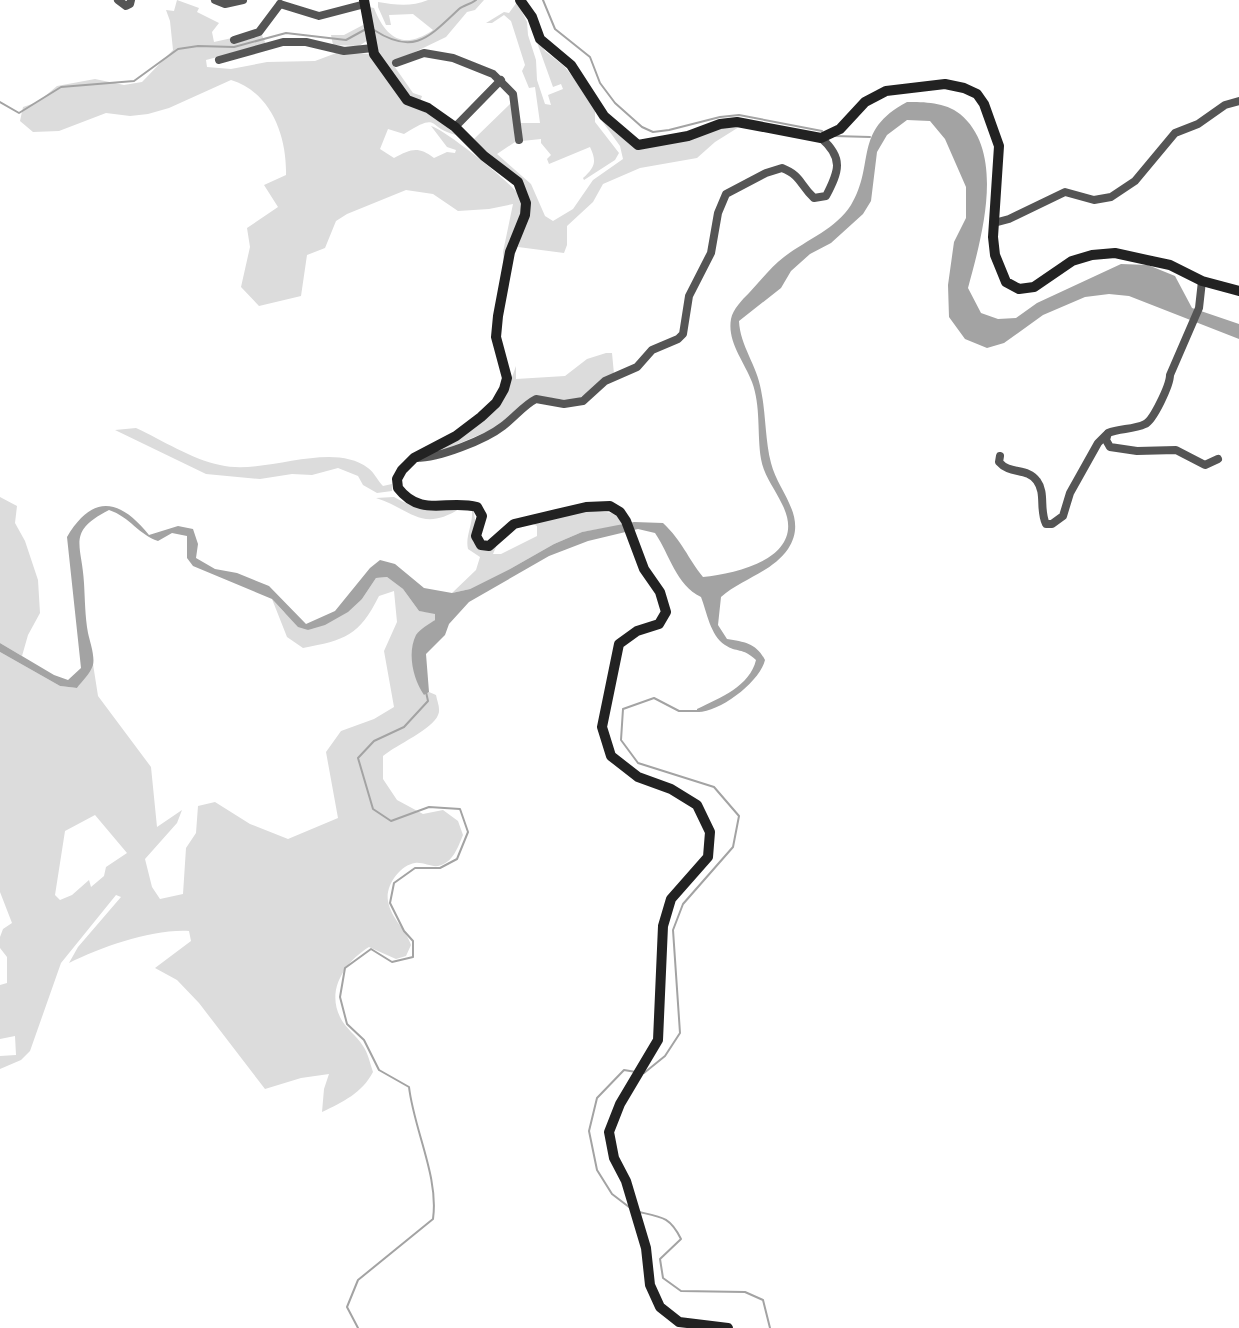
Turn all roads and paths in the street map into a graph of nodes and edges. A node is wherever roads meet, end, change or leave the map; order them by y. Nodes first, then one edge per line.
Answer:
1 (118, 0) edge
2 (131, 0) edge
3 (215, 0) edge
4 (243, 0) edge
5 (520, 0) edge
6 (224, 2) edge
7 (279, 2) edge
8 (364, 2) edge
9 (234, 40) dead end
10 (372, 49) junction
11 (219, 60) dead end
12 (396, 63) dead end
13 (501, 80) junction
14 (1239, 101) edge
15 (455, 127) junction
16 (821, 138) junction
17 (519, 140) dead end
18 (994, 223) junction
19 (1202, 281) junction
20 (1239, 291) edge
21 (1108, 433) junction
22 (1000, 456) dead end
23 (414, 458) junction
24 (1218, 459) dead end
25 (728, 1328) edge

1 - 2 street
3 - 6 street
4 - 6 street
5 - 16 main road
7 - 8 street
7 - 9 street
8 - 10 main road
10 - 11 street
10 - 15 main road
12 - 13 street
13 - 15 street
13 - 17 street
14 - 18 street
15 - 23 main road
16 - 18 main road
16 - 23 street
18 - 19 main road
19 - 20 main road
19 - 21 street
21 - 22 street
21 - 24 street
23 - 25 main road

